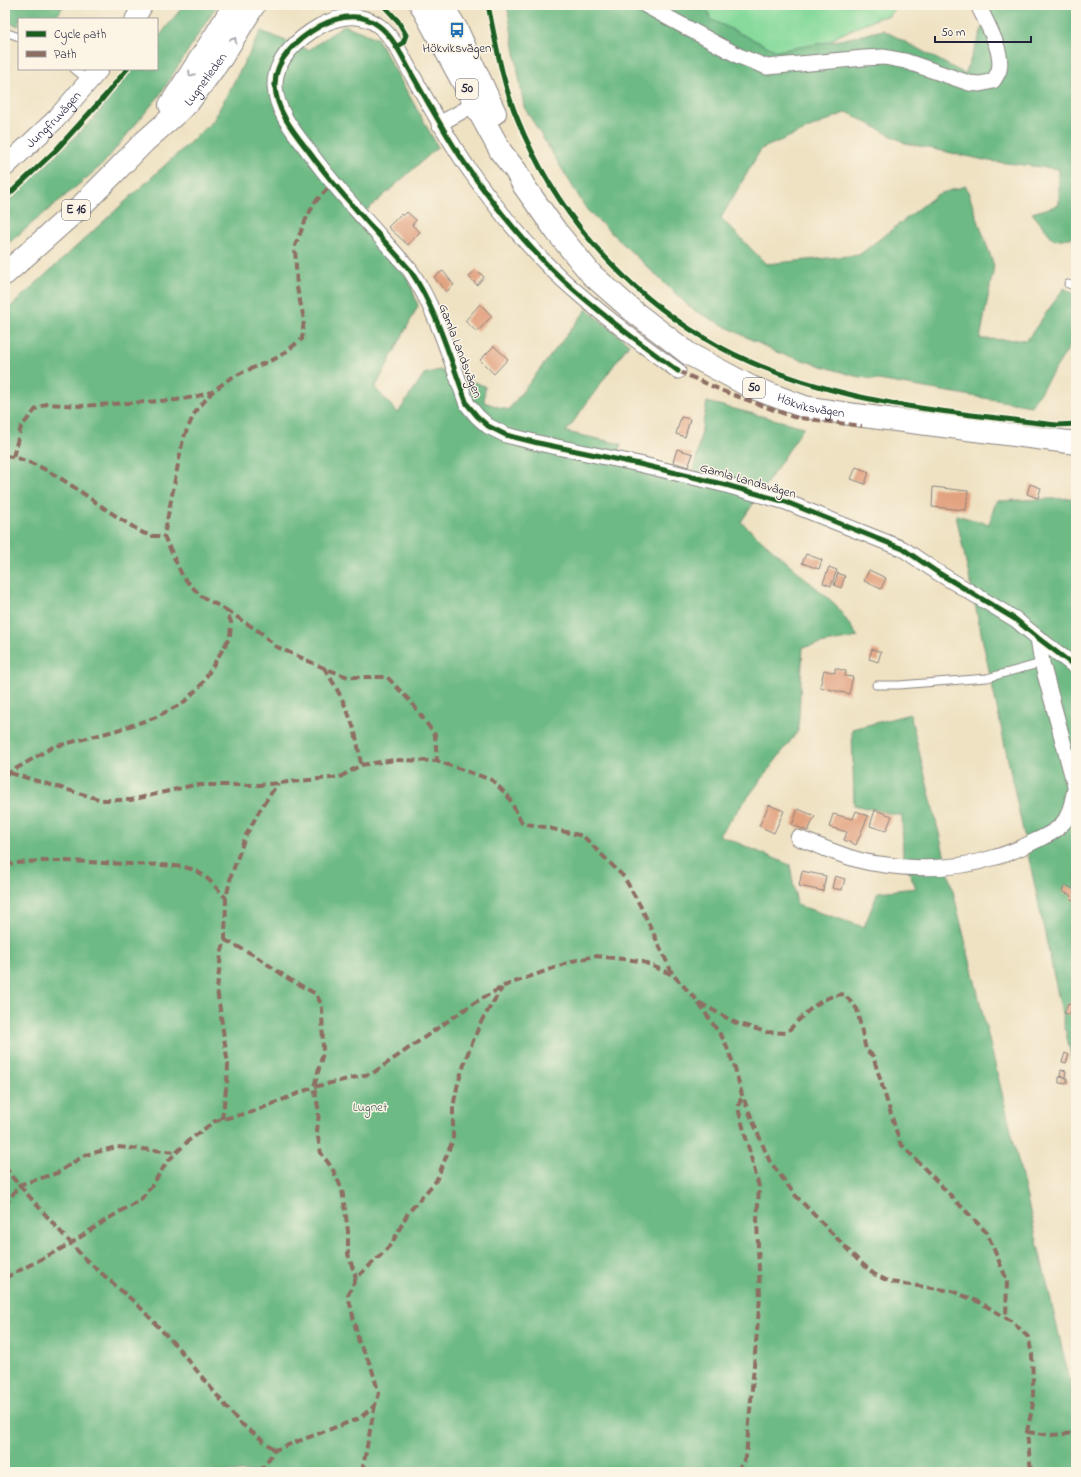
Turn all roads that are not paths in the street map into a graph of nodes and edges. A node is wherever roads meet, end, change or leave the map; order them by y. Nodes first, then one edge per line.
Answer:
1 (143, 5) edge
2 (234, 5) edge
3 (254, 5) edge
4 (421, 5) edge
5 (442, 5) edge
6 (644, 5) edge
7 (978, 5) edge
8 (136, 18) edge
9 (5, 32) edge
10 (18, 37) edge
11 (77, 70) edge
12 (94, 75) edge
13 (482, 101) junction
14 (440, 124) junction
15 (144, 142) junction
16 (5, 167) edge
17 (5, 274) edge
18 (1068, 284) dead end
19 (1076, 286) edge
20 (678, 372) dead end
21 (1076, 443) edge
22 (1038, 638) junction
23 (1042, 663) junction
24 (1076, 667) edge
25 (876, 685) dead end
26 (1075, 790) edge
27 (798, 838) dead end

1 - 8 street
2 -> 15 main road, Lugnetleden / E 16
15 -> 3 main road, Lugnetleden / E 16
4 - 13 main road, Hökviksvägen / 50
5 - 13 main road, Hökviksvägen / 50
6 - 7 street
9 - 10 lane
11 - 12 lane
12 - 16 street, Jungfruvägen
13 - 14 street
13 - 21 main road, Hökviksvägen / 50
14 - 20 street, Gamla Landsvägen
14 - 22 street, Gamla Landsvägen
15 - 17 main road, Lugnetleden / E 16
18 - 19 lane
22 - 23 street
22 - 24 street, Gamla Landsvägen
23 - 25 lane
23 - 26 street
26 - 27 street

